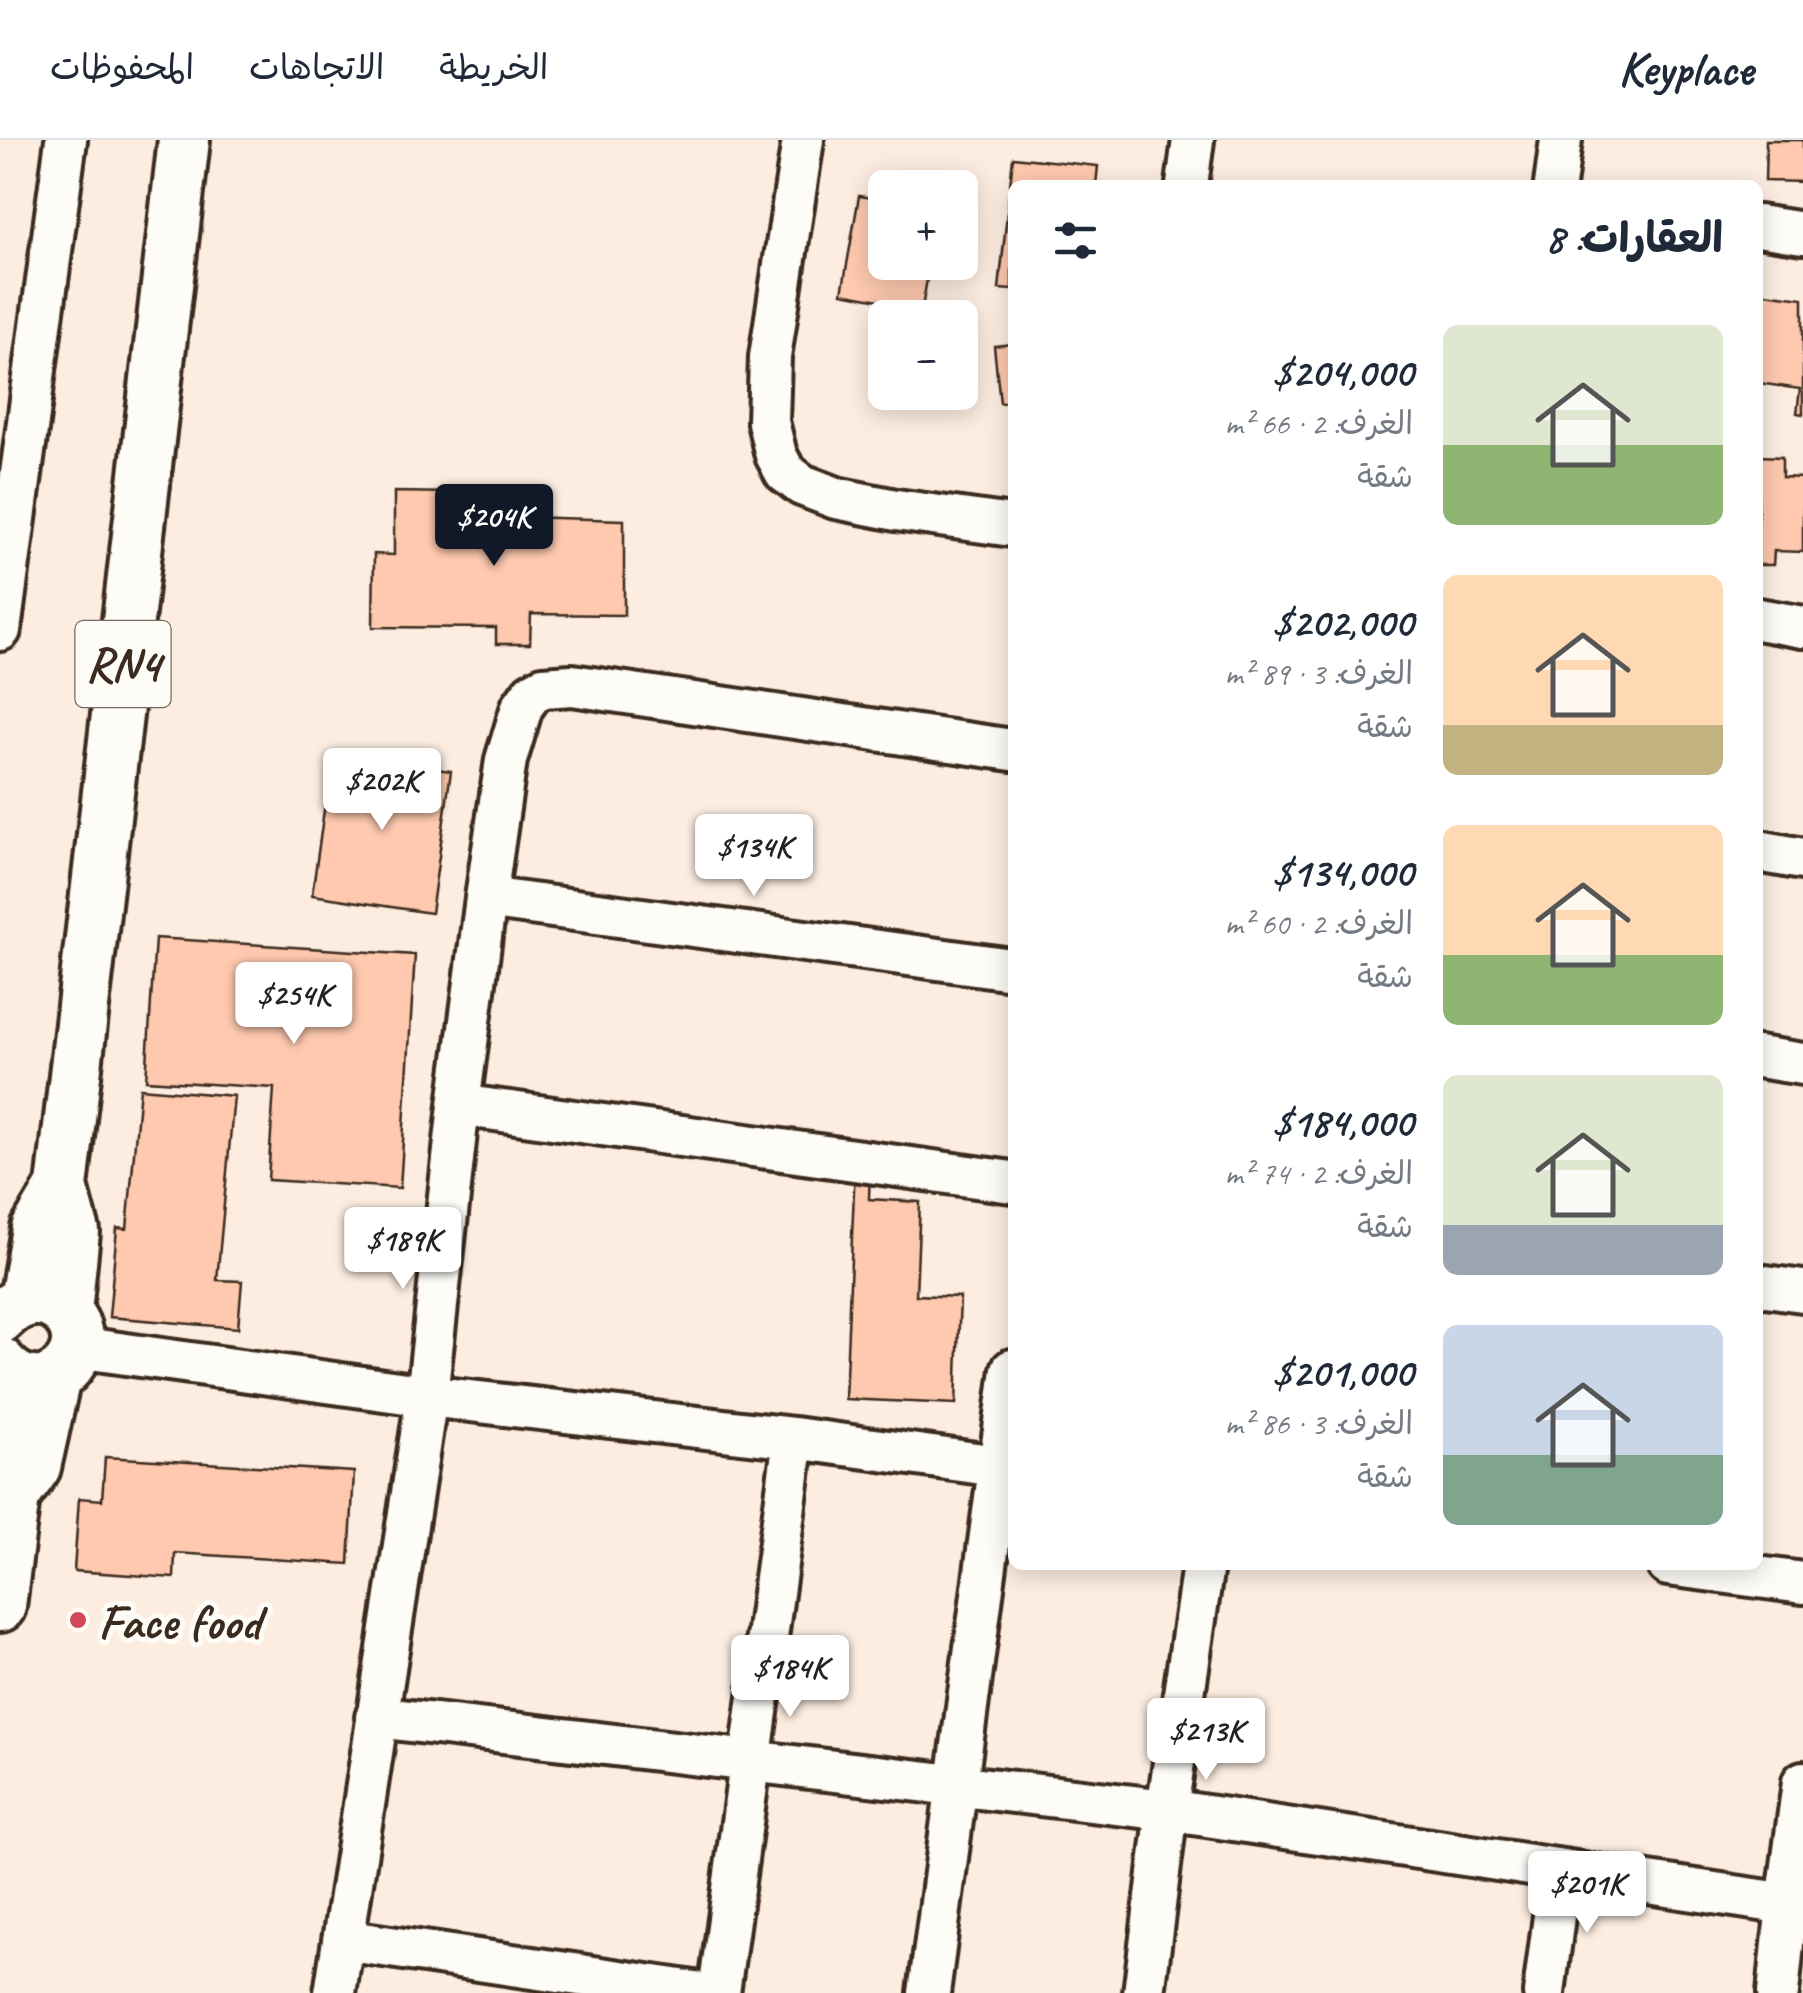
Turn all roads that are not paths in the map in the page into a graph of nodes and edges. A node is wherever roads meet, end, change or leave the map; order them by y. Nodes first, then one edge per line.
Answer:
1 (66, 140) edge
2 (184, 140) edge
3 (803, 140) edge
4 (1193, 140) edge
5 (1561, 140) edge
6 (1188, 180) edge
7 (1556, 180) edge
8 (1763, 227) edge
9 (1803, 233) edge
10 (1008, 525) edge
11 (1763, 620) edge
12 (1803, 627) edge
13 (0, 630) edge
14 (1008, 749) edge
15 (1763, 851) edge
16 (1803, 859) edge
17 (486, 898) junction
18 (1008, 968) edge
19 (1763, 1058) edge
20 (1803, 1064) edge
21 (459, 1105) junction
22 (1008, 1181) edge
23 (1763, 1286) edge
24 (1803, 1292) edge
25 (26, 1347) edge
26 (427, 1396) junction
27 (1008, 1435) edge
28 (794, 1438) junction
29 (1006, 1467) edge
30 (1202, 1570) edge
31 (1706, 1570) edge
32 (1803, 1583) edge
33 (0, 1606) edge
34 (376, 1717) junction
35 (749, 1761) junction
36 (1803, 1782) edge
37 (958, 1784) junction
38 (1167, 1810) junction
39 (1560, 1870) junction
40 (1786, 1904) junction
41 (343, 1940) junction
42 (335, 1993) edge
43 (700, 1993) edge
44 (718, 1993) edge
45 (930, 1993) edge
46 (1144, 1993) edge
47 (1544, 1993) edge
48 (1778, 1993) edge

1 - 13 street
2 - 25 main road, RN4
3 - 10 street
4 - 6 street
5 - 7 street
8 - 9 street
11 - 12 street
14 - 17 street
15 - 16 street
17 - 18 street
17 - 21 street
19 - 20 street
21 - 22 street
21 - 26 street
23 - 24 street
25 - 26 street
25 - 33 main road, RN4
26 - 28 street
26 - 34 street
27 - 29 street
28 - 29 street
28 - 35 street
29 - 37 street
30 - 38 street
31 - 32 street
34 - 35 street
34 - 41 street
35 - 37 street
35 - 44 street
36 - 40 street
37 - 38 street
37 - 45 street
38 - 39 street
38 - 46 street
39 - 40 street
39 - 47 street
40 - 48 street
41 - 42 street
41 - 43 street

